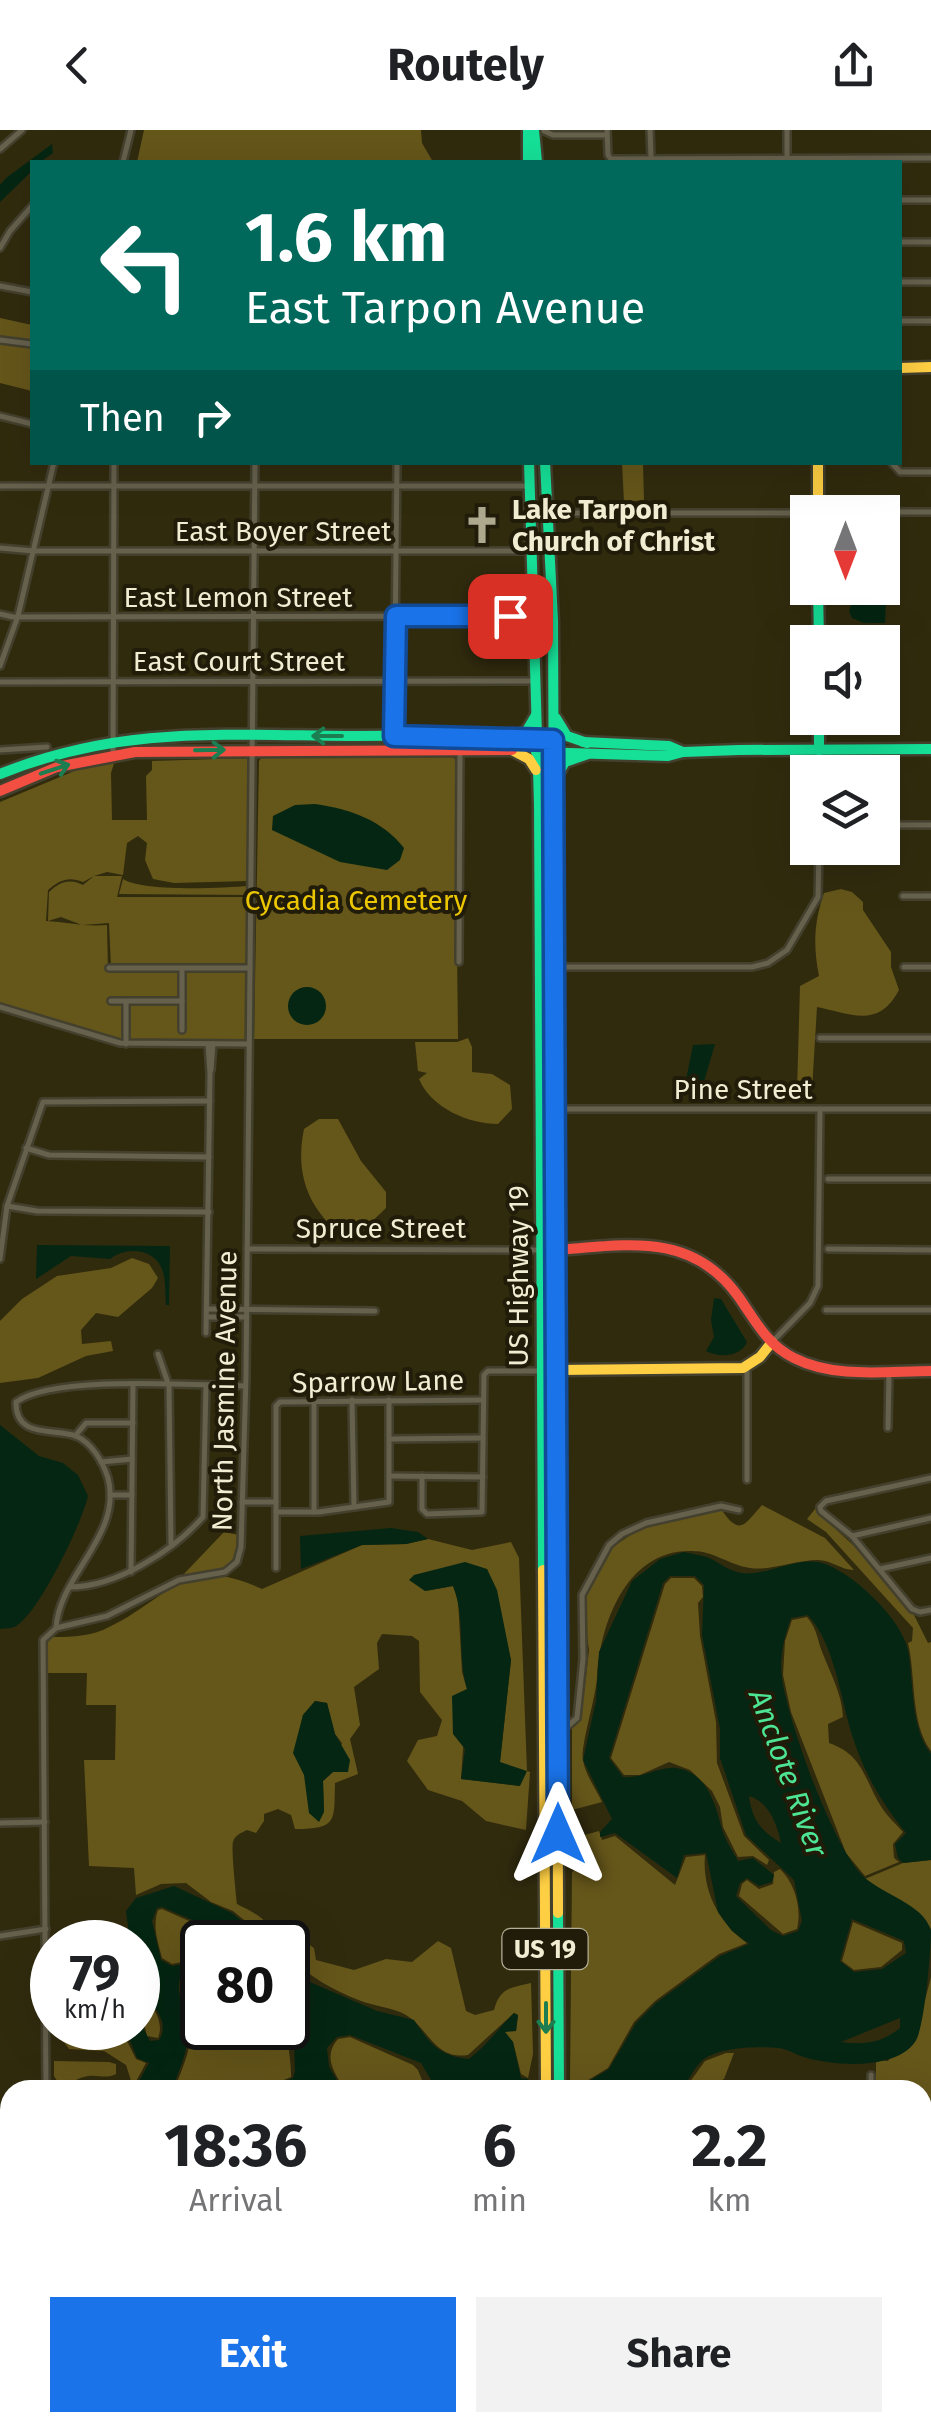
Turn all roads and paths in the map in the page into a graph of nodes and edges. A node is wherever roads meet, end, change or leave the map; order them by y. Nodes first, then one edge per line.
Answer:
1 (22, 130) edge
2 (131, 130) edge
3 (540, 130) edge
4 (650, 130) edge
5 (786, 130) edge
6 (607, 132) edge
7 (0, 149) edge
8 (651, 158) junction
9 (787, 158) junction
10 (931, 158) edge
11 (124, 160) edge
12 (529, 160) edge
13 (540, 160) edge
14 (612, 160) edge
15 (626, 160) edge
16 (840, 160) edge
17 (902, 200) edge
18 (931, 200) edge
19 (30, 208) edge
20 (902, 242) edge
21 (931, 242) edge
22 (0, 248) edge
23 (902, 282) edge
24 (931, 282) edge
25 (0, 286) edge
26 (30, 292) edge
27 (902, 321) edge
28 (931, 321) edge
29 (0, 340) edge
30 (30, 344) edge
31 (931, 367) edge
32 (902, 368) edge
33 (0, 416) edge
34 (30, 424) edge
35 (53, 465) edge
36 (114, 465) edge
37 (255, 465) edge
38 (396, 465) edge
39 (530, 465) edge
40 (531, 465) edge
41 (546, 465) edge
42 (818, 465) edge
43 (894, 465) edge
44 (931, 472) edge
45 (0, 486) edge
46 (49, 486) junction
47 (114, 486) junction
48 (255, 486) junction
49 (396, 486) junction
50 (529, 486) junction
51 (818, 495) edge
52 (790, 512) edge
53 (900, 512) edge
54 (931, 512) edge
55 (547, 513) junction
56 (530, 517) junction
57 (0, 548) edge
58 (34, 551) junction
59 (113, 551) junction
60 (255, 551) junction
61 (396, 551) junction
62 (532, 551) junction
63 (550, 568) junction
64 (0, 614) edge
65 (18, 616) junction
66 (112, 616) junction
67 (396, 616) junction
68 (536, 616) junction
69 (254, 617) junction
70 (0, 666) edge
71 (395, 681) junction
72 (538, 681) junction
73 (0, 682) edge
74 (112, 682) junction
75 (253, 682) junction
76 (553, 712) junction
77 (538, 713) junction
78 (253, 735) junction
79 (819, 735) edge
80 (394, 736) junction
81 (408, 736) junction
82 (506, 738) junction
83 (538, 738) junction
84 (112, 740) junction
85 (553, 740) junction
86 (47, 747) dead end
87 (587, 748) junction
88 (460, 749) junction
89 (931, 749) edge
90 (0, 750) edge
91 (253, 750) junction
92 (364, 750) junction
93 (512, 750) junction
94 (819, 750) junction
95 (538, 752) junction
96 (553, 753) junction
97 (113, 755) junction
98 (819, 755) edge
99 (0, 774) edge
100 (538, 776) junction
101 (554, 782) junction
102 (0, 791) edge
103 (900, 825) edge
104 (931, 825) edge
105 (819, 865) edge
106 (904, 896) dead end
107 (928, 896) edge
108 (459, 962) dead end
109 (554, 967) junction
110 (904, 967) dead end
111 (931, 967) edge
112 (110, 968) dead end
113 (250, 968) junction
114 (182, 971) dead end
115 (182, 1001) junction
116 (111, 1002) dead end
117 (126, 1002) junction
118 (0, 1007) edge
119 (182, 1030) dead end
120 (820, 1038) dead end
121 (931, 1038) edge
122 (126, 1044) junction
123 (210, 1044) junction
124 (249, 1044) junction
125 (541, 1047) junction
126 (210, 1101) junction
127 (820, 1109) junction
128 (931, 1109) edge
129 (541, 1110) junction
130 (555, 1110) junction
131 (26, 1148) junction
132 (555, 1154) junction
133 (209, 1156) junction
134 (828, 1179) dead end
135 (931, 1179) edge
136 (8, 1206) junction
137 (209, 1212) junction
138 (247, 1249) junction
139 (541, 1250) junction
140 (556, 1250) junction
141 (828, 1250) dead end
142 (931, 1250) edge
143 (0, 1259) edge
144 (826, 1310) dead end
145 (931, 1310) edge
146 (375, 1311) dead end
147 (208, 1313) junction
148 (246, 1314) junction
149 (206, 1333) dead end
150 (772, 1342) junction
151 (158, 1354) dead end
152 (747, 1367) junction
153 (558, 1370) junction
154 (889, 1370) junction
155 (541, 1371) junction
156 (931, 1371) edge
157 (206, 1385) junction
158 (133, 1386) junction
159 (169, 1386) junction
160 (246, 1386) junction
161 (314, 1400) junction
162 (352, 1400) junction
163 (389, 1400) junction
164 (483, 1400) junction
165 (132, 1423) junction
166 (888, 1428) dead end
167 (557, 1430) junction
168 (75, 1436) junction
169 (483, 1438) junction
170 (390, 1439) junction
171 (132, 1459) junction
172 (102, 1462) junction
173 (390, 1476) junction
174 (422, 1476) junction
175 (483, 1476) junction
176 (931, 1478) edge
177 (747, 1480) dead end
178 (110, 1495) junction
179 (132, 1495) junction
180 (242, 1502) junction
181 (276, 1502) junction
182 (354, 1508) junction
183 (739, 1510) dead end
184 (276, 1512) junction
185 (314, 1512) junction
186 (931, 1518) edge
187 (852, 1536) junction
188 (171, 1544) junction
189 (931, 1558) edge
190 (276, 1568) dead end
191 (880, 1569) junction
192 (132, 1572) junction
193 (69, 1588) junction
194 (931, 1610) edge
195 (56, 1628) junction
196 (558, 1726) junction
197 (545, 1815) junction
198 (0, 1822) edge
199 (45, 1822) junction
200 (558, 1834) junction
201 (46, 1920) edge
202 (30, 1931) edge
203 (0, 1936) edge
204 (46, 2050) edge
205 (871, 2075) dead end
206 (46, 2080) edge
207 (546, 2080) edge
208 (559, 2080) edge
209 (871, 2080) edge

1 - 7 street
2 - 11 street
3 - 6 street
3 - 12 main road
3 - 13 main road
4 - 8 street
5 - 9 street
6 - 14 street
8 - 9 street
8 - 15 street
9 - 16 street
10 - 16 street
17 - 18 street
19 - 22 street
20 - 21 street
23 - 24 street
25 - 26 street
27 - 28 street
29 - 30 street
31 - 32 main road
33 - 34 street
35 - 46 street
36 - 47 street
37 - 48 street, North Jasmine Avenue
38 - 49 street
39 - 50 main road, US Highway 19 / US 19
40 - 55 main road
41 - 55 main road, US Highway 19 / US 19
42 - 51 main road
43 - 44 street
45 - 46 street
46 - 47 street
46 - 58 street
47 - 48 street
47 - 59 street
48 - 49 street
48 - 60 street, North Jasmine Avenue
49 - 50 street
49 - 61 street
50 - 56 main road, US Highway 19 / US 19
52 - 55 street
53 - 54 street
55 - 63 main road, US Highway 19 / US 19
56 - 62 main road, US Highway 19 / US 19
56 - 63 main road
57 - 58 street, East Boyer Street
58 - 59 street, East Boyer Street
58 - 65 street
59 - 60 street, East Boyer Street
59 - 66 street
60 - 61 street, East Boyer Street
60 - 69 street, North Jasmine Avenue
61 - 62 street, East Boyer Street
61 - 67 street
62 - 68 main road, US Highway 19 / US 19
63 - 76 main road, US Highway 19 / US 19
64 - 65 street, East Lemon Street
65 - 66 street, East Lemon Street
65 - 70 street
66 - 69 street, East Lemon Street
66 - 74 street
67 - 68 street, East Lemon Street
67 - 69 street, East Lemon Street
67 - 71 street
68 - 72 main road, US Highway 19 / US 19
69 - 75 street, North Jasmine Avenue
71 - 72 street, East Court Street
71 - 75 street, East Court Street
71 - 80 street
72 - 77 main road, US Highway 19 / US 19
73 - 74 street, East Court Street
74 - 75 street, East Court Street
74 - 84 street
75 - 78 street, North Jasmine Avenue
76 - 85 main road, US Highway 19 / US 19
76 - 87 main road
77 - 82 main road
77 - 83 main road, US Highway 19 / US 19
80 -> 78 main road
78 - 84 main road
78 - 91 street, North Jasmine Avenue
79 - 94 main road
80 - 81 main road
81 - 82 main road
81 - 92 main road
82 - 83 main road
83 - 85 main road
83 - 95 main road, US Highway 19 / US 19
84 - 97 street
84 - 99 main road
85 - 87 main road
85 - 96 main road, US Highway 19 / US 19
86 - 90 street
87 - 94 main road
87 - 96 main road
87 - 101 main road
88 - 92 main road
88 - 93 main road
88 - 108 street
89 - 94 main road
91 - 92 main road
97 -> 91 main road
91 - 113 street, North Jasmine Avenue
93 - 95 main road
93 - 100 main road
94 - 98 street
95 - 96 main road
95 - 100 main road, US Highway 19 / US 19
96 - 101 main road, US Highway 19 / US 19
102 -> 97 main road
100 - 125 main road, US Highway 19 / US 19
101 - 109 main road, US Highway 19 / US 19
103 - 104 street
105 - 109 street
106 - 107 street
109 - 130 main road, US Highway 19 / US 19
110 - 111 street
112 - 113 street
113 - 124 street, North Jasmine Avenue
114 - 115 street
115 - 117 street
115 - 119 street
116 - 117 street
117 - 122 street
118 - 122 street
120 - 121 street
122 - 123 street
123 - 124 street
123 - 126 street
124 - 138 street, North Jasmine Avenue
125 - 129 main road, US Highway 19 / US 19
125 - 130 main road
126 - 131 street
126 - 133 street
127 - 128 street, Pine Street
127 - 130 street, Pine Street
127 - 150 street
129 - 132 main road
129 - 139 main road, US Highway 19 / US 19
130 - 132 main road, US Highway 19 / US 19
131 - 133 street
131 - 136 street
132 - 140 main road, US Highway 19 / US 19
133 - 137 street
134 - 135 street
136 - 137 street
136 - 143 street
137 - 147 street
138 - 139 street, Spruce Street
138 - 148 street, North Jasmine Avenue
139 - 140 main road, Spruce Street
139 - 155 main road, US Highway 19 / US 19
140 - 150 main road, Spruce Street
140 - 153 main road, US Highway 19 / US 19
141 - 142 street
144 - 145 street
146 - 148 street
147 - 148 street
147 - 149 street
148 - 160 street, North Jasmine Avenue
150 - 152 main road
150 - 154 main road
151 - 159 street
152 - 153 main road
152 - 177 street
153 - 167 main road, US Highway 19 / US 19
154 - 156 main road
154 - 166 street
155 - 164 street
155 - 167 main road
155 - 197 main road, US Highway 19 / US 19
157 - 159 street
157 - 160 street
157 - 188 street
158 - 159 street
158 - 165 street
158 - 168 street
159 - 188 street
160 - 180 street, North Jasmine Avenue
161 - 162 street, Sparrow Lane
161 - 181 street, Sparrow Lane
161 - 185 street
162 - 163 street, Sparrow Lane
162 - 182 street
163 - 164 street, Sparrow Lane
163 - 170 street
164 - 169 street
165 - 168 street
165 - 171 street
167 - 196 main road, US Highway 19 / US 19
168 - 172 street
169 - 170 street
169 - 175 street
170 - 173 street
171 - 172 street
171 - 179 street
172 - 178 street
173 - 174 street
173 - 182 street
174 - 175 street
174 - 175 street
176 - 187 street
178 - 179 street
178 - 193 street
179 - 192 street
180 - 181 street
180 - 195 street, North Jasmine Avenue
181 - 184 street
182 - 185 street
183 - 196 street
184 - 185 street
184 - 190 street
186 - 187 street
187 - 191 street
188 - 192 street
189 - 191 street
191 - 194 street
192 - 193 street
193 - 195 street
195 - 199 street
196 - 200 main road, US Highway 19 / US 19
197 - 200 main road
197 -> 207 main road, US Highway 19 / US 19
198 - 199 street
199 - 201 street
200 - 208 main road, US Highway 19 / US 19
202 - 203 street
204 - 206 street
205 - 209 street

